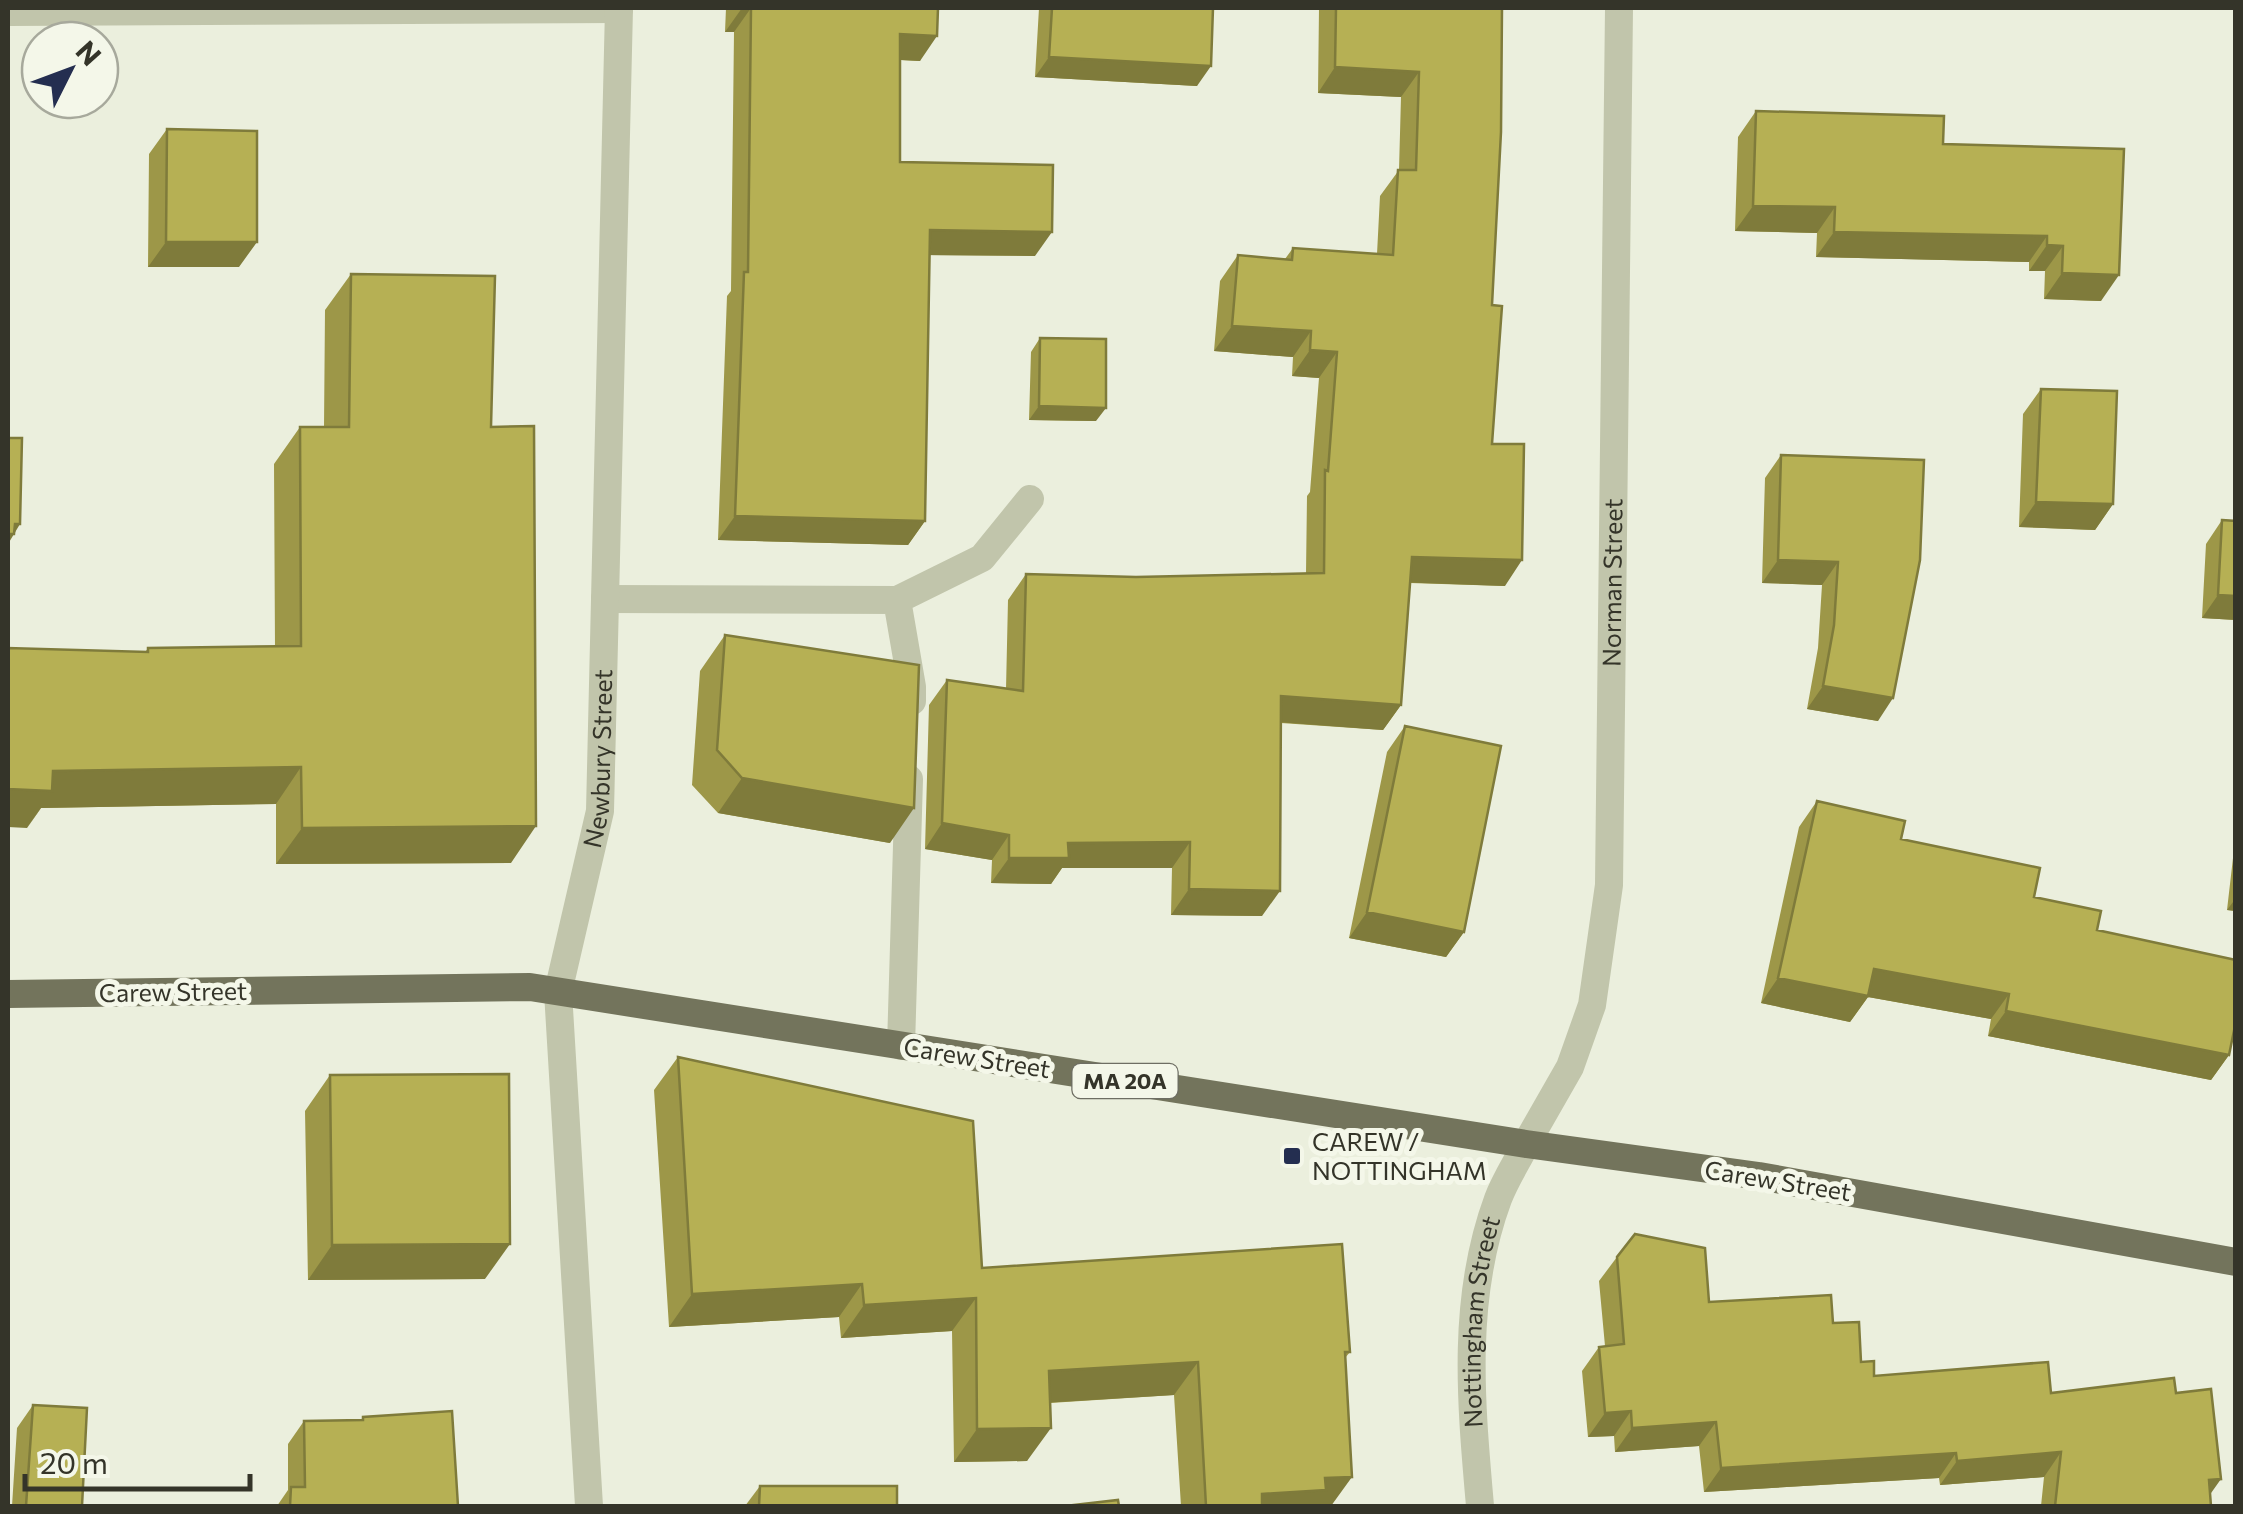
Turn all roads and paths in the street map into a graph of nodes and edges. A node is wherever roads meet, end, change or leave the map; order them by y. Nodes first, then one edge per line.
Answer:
1 (619, 8) edge
2 (1619, 8) edge
3 (8, 12) edge
4 (1030, 499) dead end
5 (606, 599) junction
6 (897, 600) junction
7 (911, 724) edge
8 (910, 761) edge
9 (558, 992) junction
10 (8, 994) edge
11 (902, 1046) junction
12 (1526, 1144) junction
13 (2236, 1262) edge
14 (589, 1506) edge
15 (1480, 1506) edge

1 - 3 street
1 - 5 street, Newbury Street
2 - 12 street, Norman Street
4 - 6 street
5 - 6 street
5 - 9 street, Newbury Street
6 - 7 street
8 - 11 street
9 - 10 main road, Carew Street / MA 20A
9 - 11 main road, Carew Street / MA 20A
9 - 14 street, Newbury Street
11 - 12 main road, Carew Street / MA 20A
12 - 13 main road, Carew Street / MA 20A
12 - 15 street, Nottingham Street

